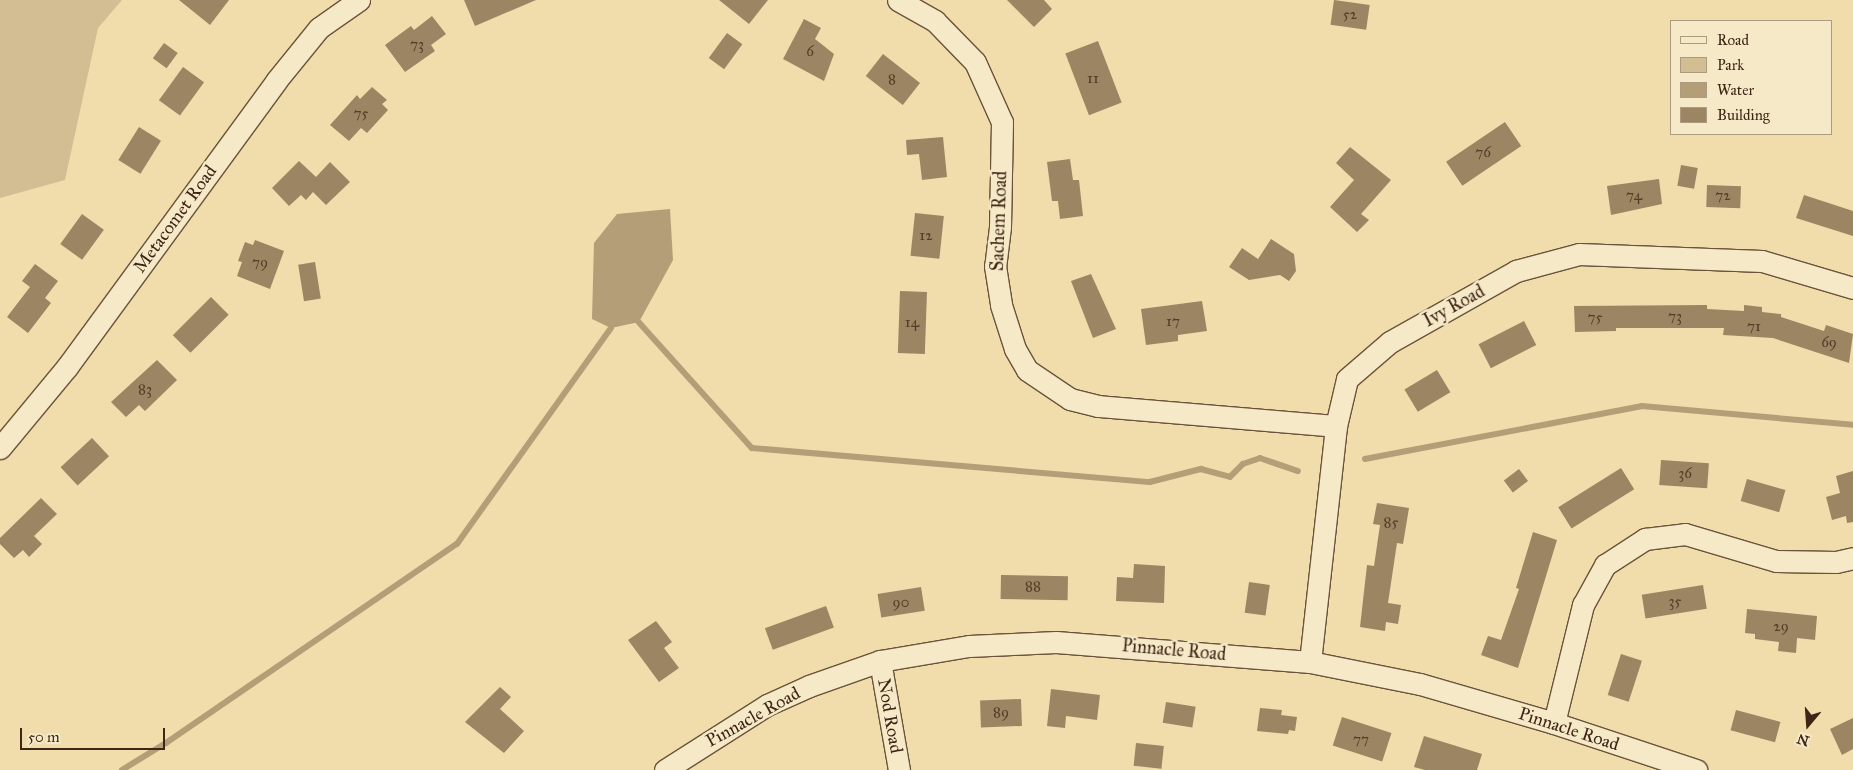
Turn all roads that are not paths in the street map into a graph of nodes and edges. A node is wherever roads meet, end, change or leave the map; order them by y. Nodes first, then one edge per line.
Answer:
1 (359, 0) edge
2 (898, 0) edge
3 (1853, 288) edge
4 (1336, 426) junction
5 (0, 448) edge
6 (1853, 558) edge
7 (880, 661) junction
8 (1310, 662) junction
9 (1554, 723) junction
10 (1691, 769) edge
11 (665, 770) edge
12 (899, 770) edge

1 - 5 street, Metacomet Road
2 - 4 street, Sachem Road
3 - 4 street, Ivy Road
4 - 8 street, Ivy Road
6 - 9 street
7 - 8 street, Pinnacle Road
7 - 11 street, Pinnacle Road
7 - 12 street, Nod Road
8 - 9 street, Pinnacle Road
9 - 10 street, Pinnacle Road

